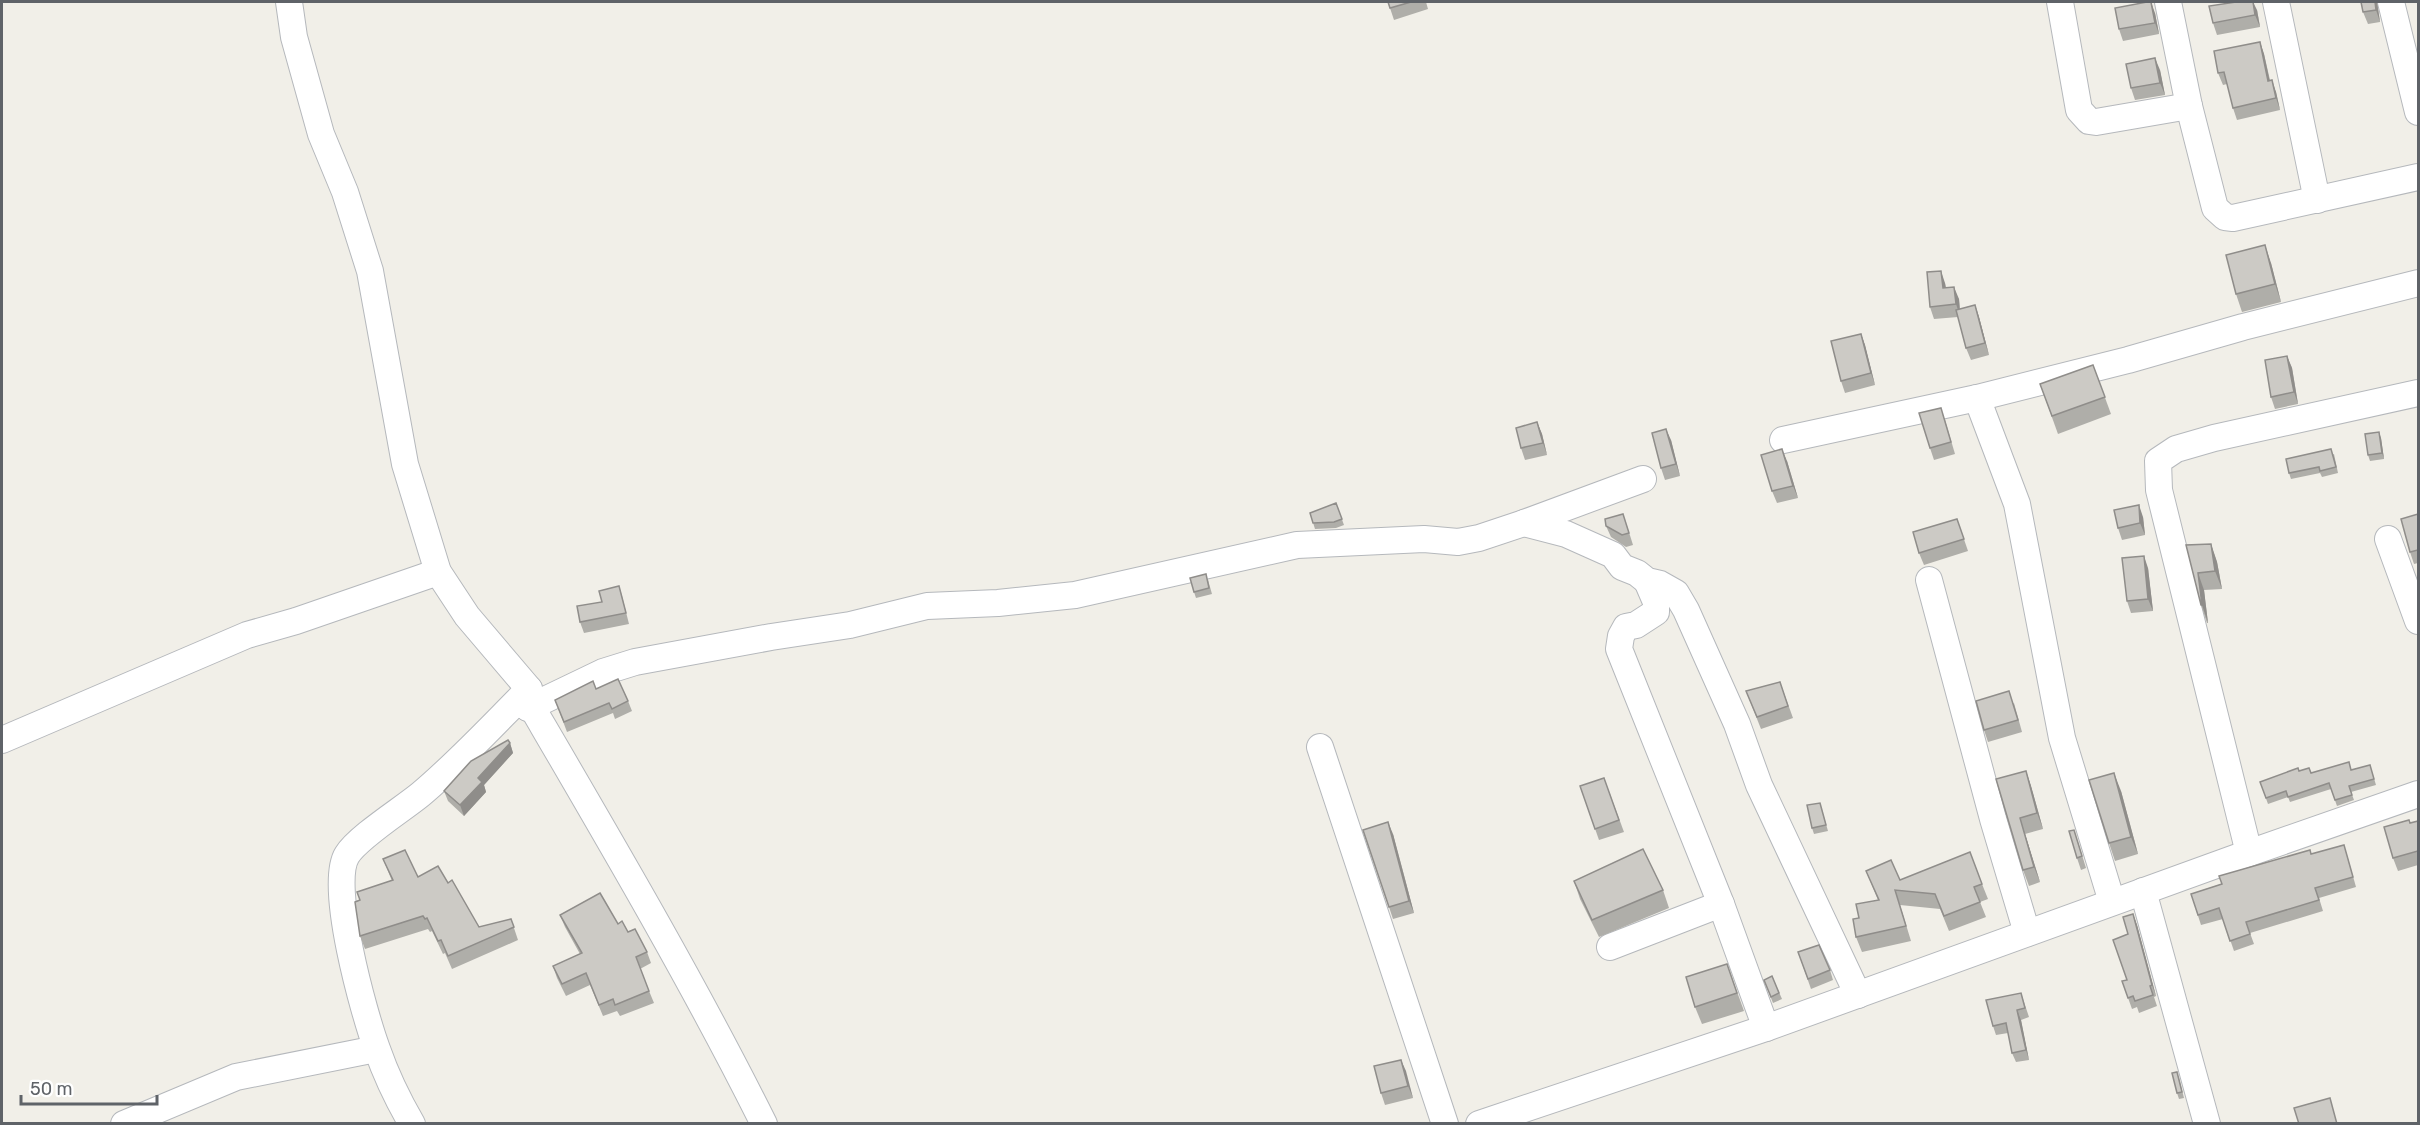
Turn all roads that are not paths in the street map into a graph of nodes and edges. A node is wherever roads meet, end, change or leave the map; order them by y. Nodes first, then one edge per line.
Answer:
1 (289, 2) edge
2 (2060, 2) edge
3 (2168, 2) edge
4 (2276, 2) edge
5 (2391, 2) edge
6 (2188, 106) junction
7 (2418, 112) edge
8 (2418, 177) edge
9 (2317, 200) junction
10 (2418, 283) edge
11 (2418, 393) edge
12 (1977, 398) junction
13 (1782, 440) dead end
14 (1643, 479) dead end
15 (1524, 524) junction
16 (2388, 539) dead end
17 (438, 572) junction
18 (1929, 580) dead end
19 (1647, 581) junction
20 (2418, 621) edge
21 (528, 699) junction
22 (2, 740) edge
23 (1320, 747) dead end
24 (2418, 794) edge
25 (2249, 853) junction
26 (2143, 891) junction
27 (2112, 902) junction
28 (1721, 904) junction
29 (2027, 933) junction
30 (1610, 947) dead end
31 (1858, 995) junction
32 (1766, 1028) junction
33 (376, 1049) junction
34 (124, 1124) edge
35 (412, 1124) edge
36 (764, 1124) edge
37 (1445, 1124) edge
38 (1479, 1124) edge
39 (2207, 1124) edge

1 - 17 street
2 - 6 street
3 - 6 street
4 - 9 street
5 - 7 street
6 - 9 street
8 - 9 street
10 - 12 street
11 - 25 street
12 - 13 street
12 - 27 street
14 - 15 street
15 - 19 street
15 - 21 street
16 - 20 street
17 - 21 street
17 - 22 street
18 - 29 street
19 - 28 street
19 - 31 street
21 - 33 street
21 - 36 street
23 - 37 street
24 - 25 street
25 - 26 street
26 - 27 street
26 - 39 street
27 - 29 street
28 - 30 street
28 - 32 street
29 - 31 street
31 - 32 street
32 - 38 street
33 - 34 street
33 - 35 street

